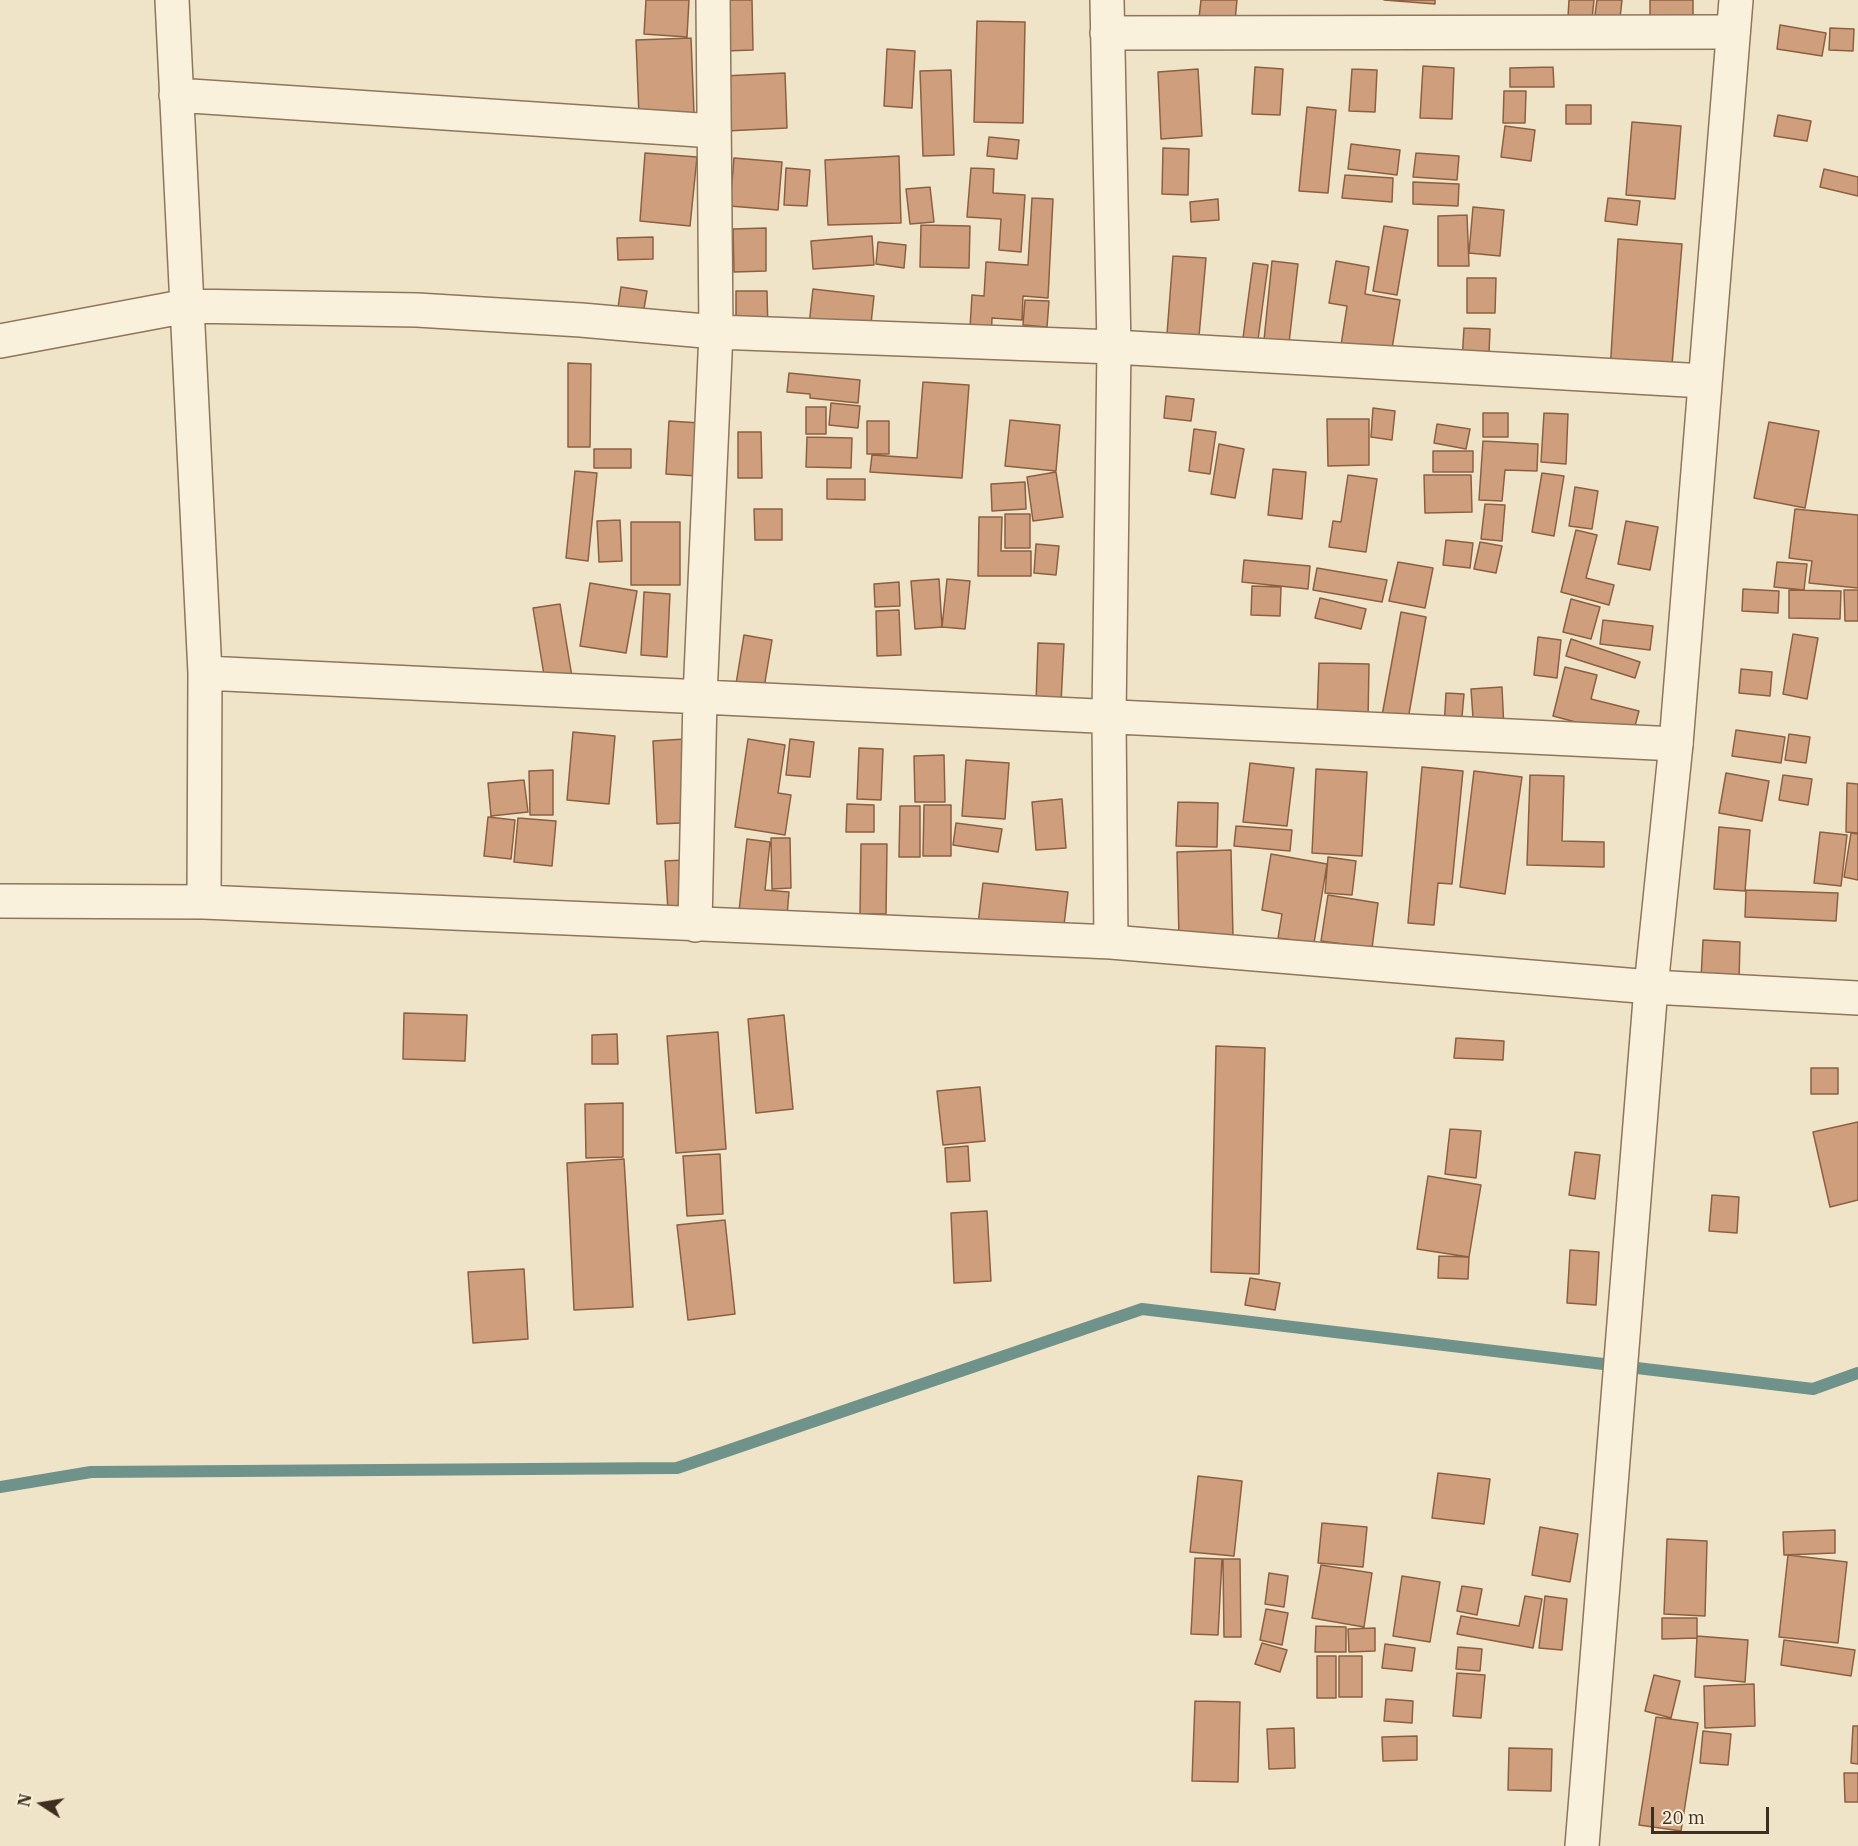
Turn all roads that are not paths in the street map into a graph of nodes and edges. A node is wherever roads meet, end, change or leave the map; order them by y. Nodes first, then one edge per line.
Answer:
1 (172, 0) edge
2 (713, 0) edge
3 (1107, 0) edge
4 (1735, 16) edge
5 (1107, 33) junction
6 (176, 95) junction
7 (714, 132) junction
8 (187, 306) junction
9 (716, 332) junction
10 (0, 341) edge
11 (1114, 347) junction
12 (1704, 381) junction
13 (205, 673) junction
14 (700, 697) junction
15 (1109, 717) junction
16 (1676, 744) junction
17 (0, 902) edge
18 (204, 902) junction
19 (695, 925) junction
20 (1111, 942) junction
21 (1651, 987) junction
22 (1858, 998) edge
23 (1582, 1846) edge
24 (1595, 1846) edge

1 - 6 street
2 - 7 street
3 - 5 street
4 - 5 street
4 - 12 street
5 - 11 street
6 - 7 street
6 - 8 street
7 - 9 street
8 - 9 street
8 - 10 street
8 - 13 street
9 - 11 street
9 - 14 street
11 - 12 street
11 - 15 street
12 - 16 street
13 - 14 street
13 - 18 street
14 - 15 street
14 - 19 street
15 - 16 street
15 - 20 street
16 - 21 street
17 - 18 street
18 - 19 street
19 - 20 street
20 - 21 street
21 - 22 street
21 - 23 street
23 - 24 street

